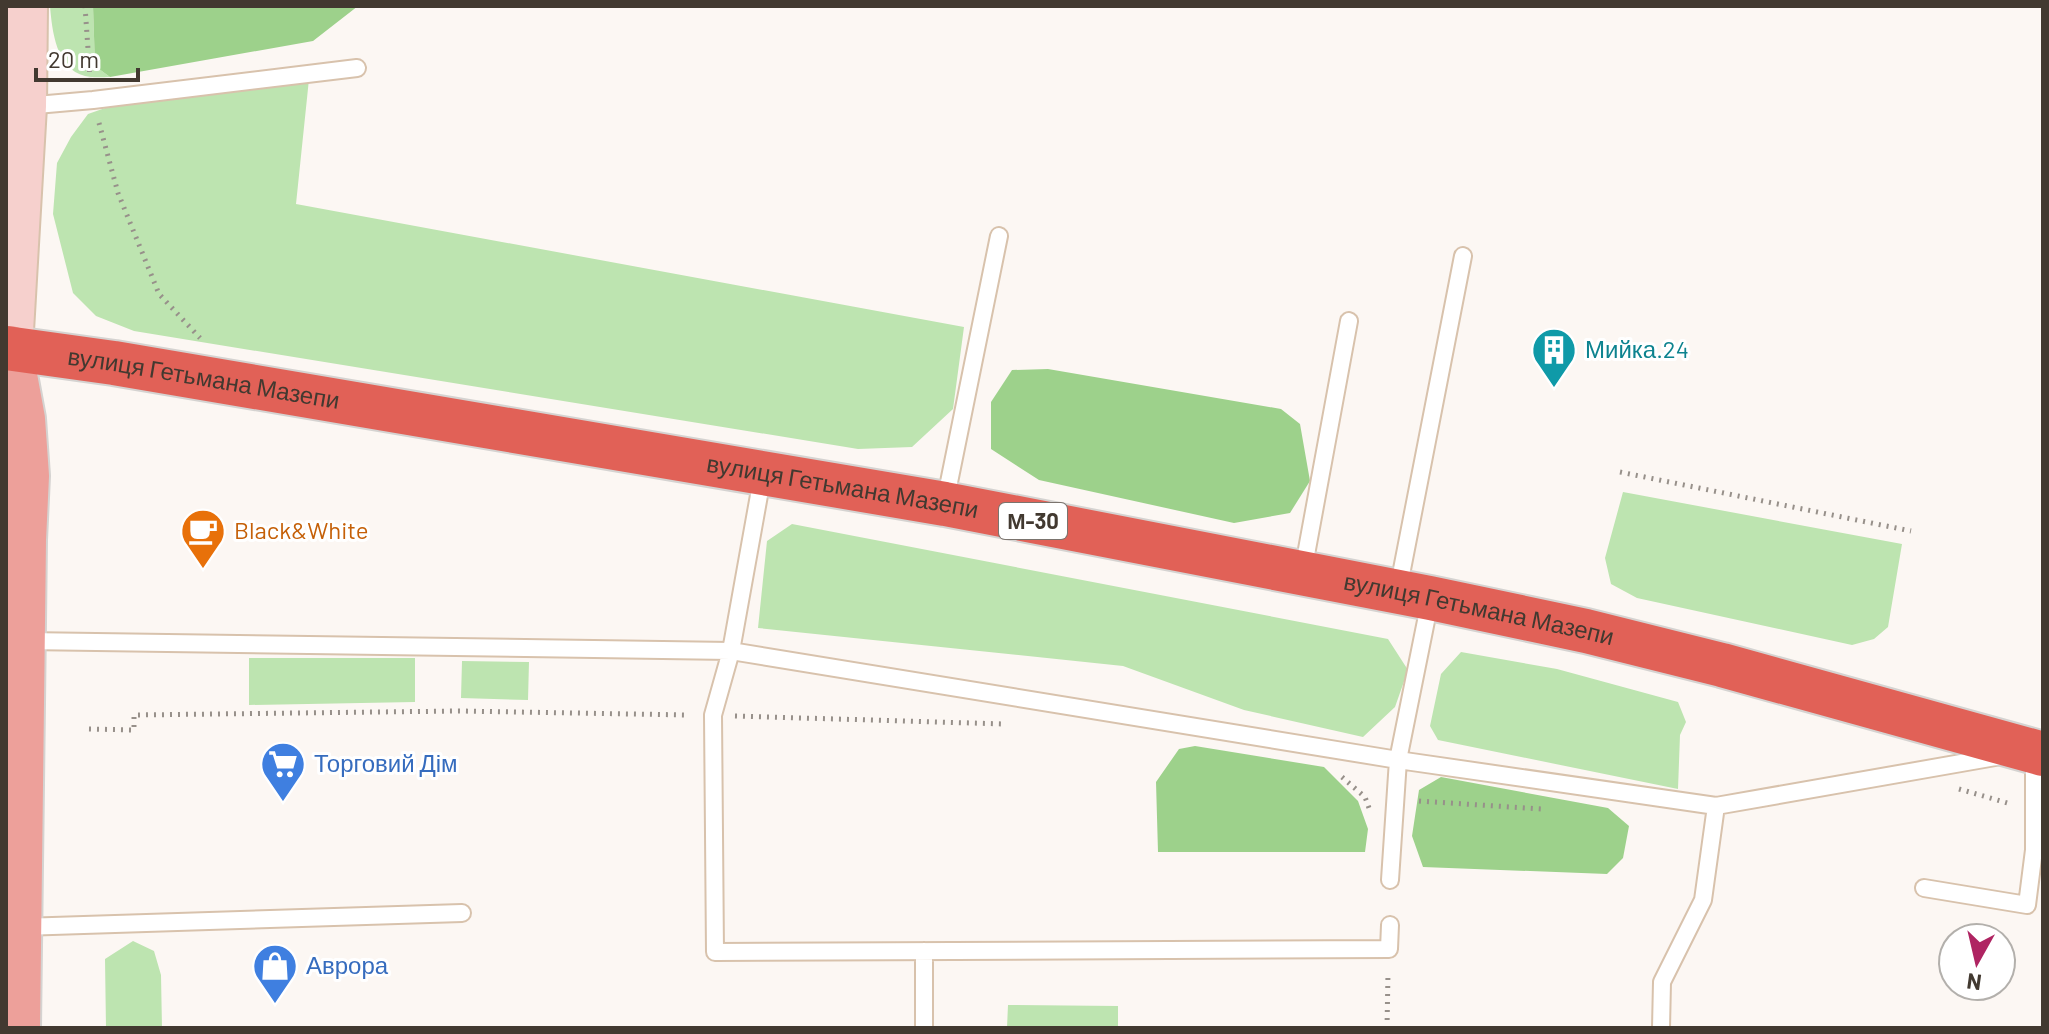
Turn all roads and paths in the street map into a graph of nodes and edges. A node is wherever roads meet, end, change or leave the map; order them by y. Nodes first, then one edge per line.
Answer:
1 (25, 6) edge
2 (85, 6) edge
3 (357, 68) dead end
4 (18, 92) edge
5 (93, 100) junction
6 (999, 236) dead end
7 (1463, 256) dead end
8 (1349, 321) dead end
9 (201, 339) dead end
10 (7, 353) edge
11 (763, 472) junction
12 (1620, 472) dead end
13 (945, 504) junction
14 (1911, 531) dead end
15 (1303, 572) junction
16 (1414, 595) junction
17 (23, 641) junction
18 (731, 651) junction
19 (713, 715) junction
20 (961, 723) dead end
21 (89, 729) dead end
22 (2038, 752) edge
23 (1398, 760) junction
24 (1335, 771) dead end
25 (1716, 806) junction
26 (1370, 811) dead end
27 (1390, 880) dead end
28 (1924, 888) dead end
29 (462, 913) dead end
30 (1390, 925) dead end
31 (19, 927) junction
32 (1389, 949) junction
33 (924, 951) junction
34 (18, 1028) edge
35 (924, 1028) edge
36 (1387, 1028) edge
37 (1661, 1028) edge

1 - 4 main road
2 - 5 path
3 - 5 lane
4 - 5 lane
4 - 10 main road
5 - 9 path
6 - 13 lane
7 - 16 lane
8 - 15 lane
10 - 11 highway, вулиця Гетьмана Мазепи / М-30
10 - 17 main road
11 - 13 highway, вулиця Гетьмана Мазепи / М-30
11 - 18 lane
12 - 14 path
13 - 15 highway, вулиця Гетьмана Мазепи / М-30
15 - 16 highway, вулиця Гетьмана Мазепи / М-30
16 - 22 highway, вулиця Гетьмана Мазепи / М-30
16 - 23 lane
17 - 18 lane
17 - 31 main road
18 - 19 lane
18 - 23 lane
19 - 20 path
19 - 21 path
19 - 33 lane
22 - 25 lane
22 - 28 lane
23 - 25 lane
23 - 27 lane
24 - 26 path
25 - 37 lane
29 - 31 lane
30 - 32 lane
31 - 34 main road
32 - 33 lane
32 - 36 path
33 - 35 lane

